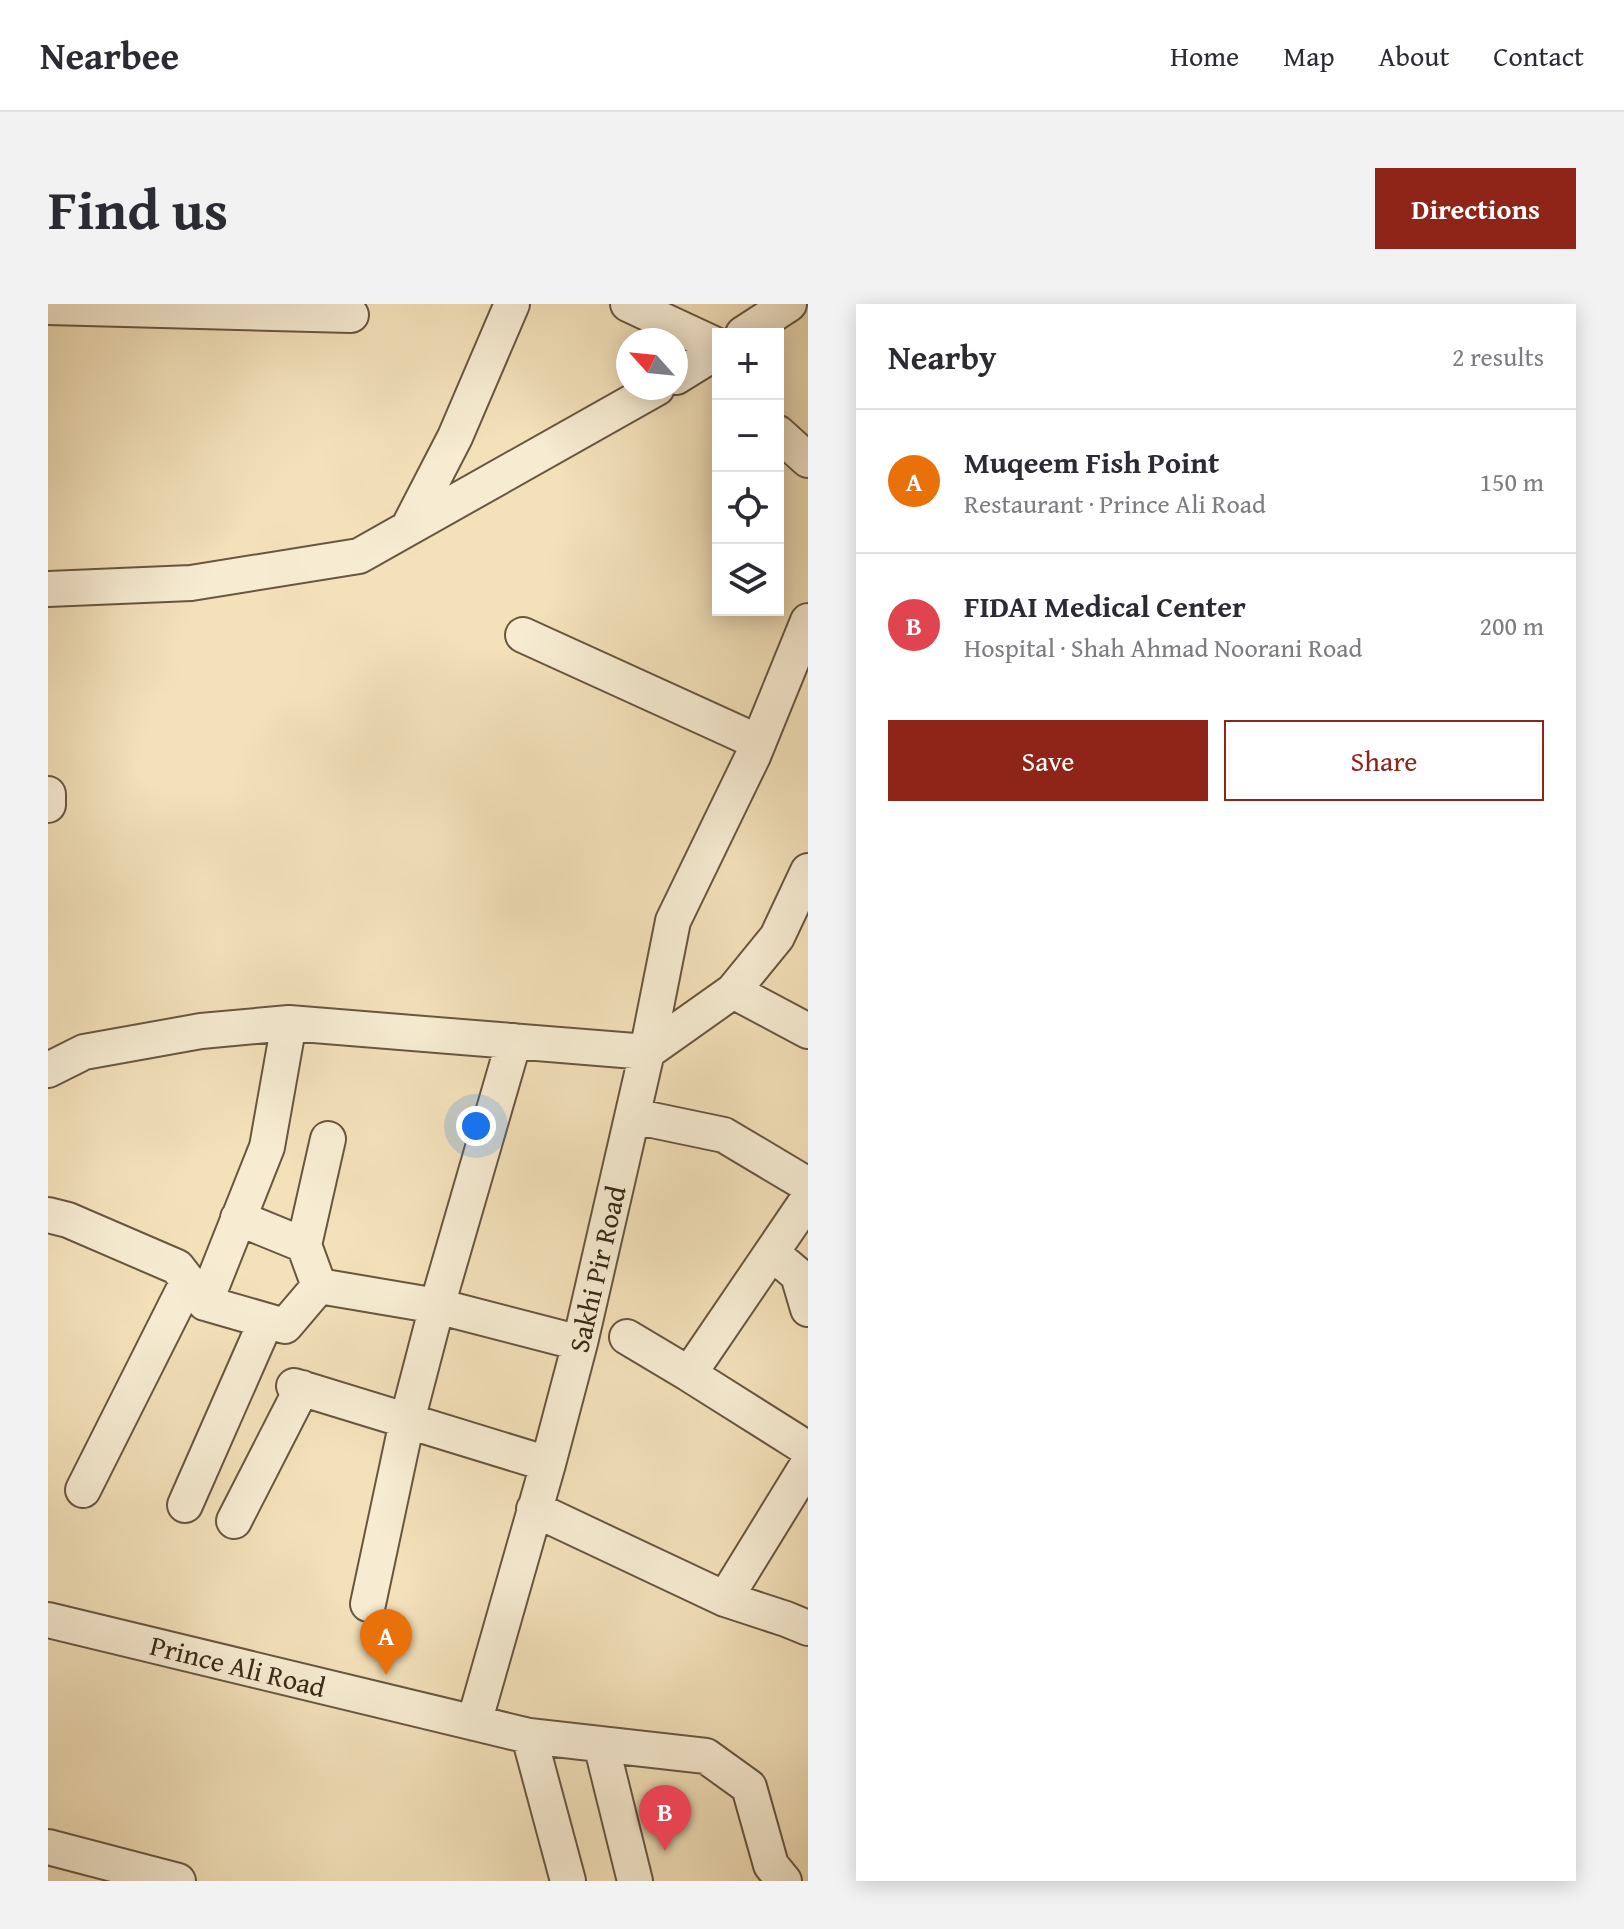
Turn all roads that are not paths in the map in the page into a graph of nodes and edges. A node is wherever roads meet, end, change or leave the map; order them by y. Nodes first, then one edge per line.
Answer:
1 (512, 304) edge
2 (628, 304) edge
3 (789, 304) edge
4 (48, 307) edge
5 (351, 315) dead end
6 (752, 328) edge
7 (706, 363) edge
8 (636, 400) edge
9 (784, 438) edge
10 (808, 460) edge
11 (408, 528) junction
12 (48, 589) edge
13 (808, 621) edge
14 (523, 635) dead end
15 (758, 742) junction
16 (48, 794) edge
17 (48, 805) edge
18 (808, 871) edge
19 (733, 991) junction
20 (289, 1023) junction
21 (808, 1031) edge
22 (514, 1041) junction
23 (647, 1052) junction
24 (48, 1070) edge
25 (633, 1116) junction
26 (328, 1139) dead end
27 (808, 1185) edge
28 (808, 1199) edge
29 (48, 1215) edge
30 (238, 1218) junction
31 (304, 1245) junction
32 (772, 1253) junction
33 (319, 1286) junction
34 (197, 1292) junction
35 (437, 1306) junction
36 (808, 1309) edge
37 (266, 1321) junction
38 (627, 1337) dead end
39 (580, 1343) junction
40 (689, 1374) junction
41 (407, 1421) junction
42 (808, 1449) edge
43 (548, 1464) junction
44 (808, 1464) edge
45 (83, 1490) dead end
46 (185, 1505) dead end
47 (534, 1509) junction
48 (234, 1521) dead end
49 (725, 1599) junction
50 (368, 1604) dead end
51 (48, 1620) edge
52 (808, 1628) edge
53 (474, 1723) junction
54 (529, 1736) junction
55 (601, 1744) junction
56 (48, 1847) edge
57 (178, 1881) edge
58 (568, 1881) edge
59 (635, 1881) edge
60 (780, 1881) edge

1 - 11 street
2 - 7 street
3 - 6 street
4 - 5 street
8 - 11 street
9 - 10 street
11 - 12 street
13 - 15 street, Sakhi Pir Road
14 - 15 street
15 - 23 street, Sakhi Pir Road
16 - 17 street
18 - 19 street
19 - 21 street
19 - 23 street
20 - 22 street
20 - 24 street
20 - 30 street
22 - 23 street
22 - 35 street
23 - 25 street, Sakhi Pir Road
25 - 27 street
25 - 39 street, Sakhi Pir Road
26 - 31 street
28 - 32 street
29 - 34 street
30 - 31 street
30 - 34 street
31 - 33 street
32 - 36 street
32 - 40 street
33 - 35 street
33 - 37 street
34 - 37 street
34 - 45 street
35 - 39 street
35 - 41 street
37 - 46 street
38 - 40 street
39 - 43 street, Sakhi Pir Road
40 - 42 street
41 - 43 street
41 - 48 street
41 - 50 street
43 - 47 street, Sakhi Pir Road
44 - 49 street
47 - 49 street
47 - 53 street, Sakhi Pir Road
49 - 52 street
51 - 53 street, Prince Ali Road
53 - 54 street, Prince Ali Road
54 - 55 street, Prince Ali Road
54 - 58 street
55 - 59 street
55 - 60 street, Prince Ali Road
56 - 57 street

